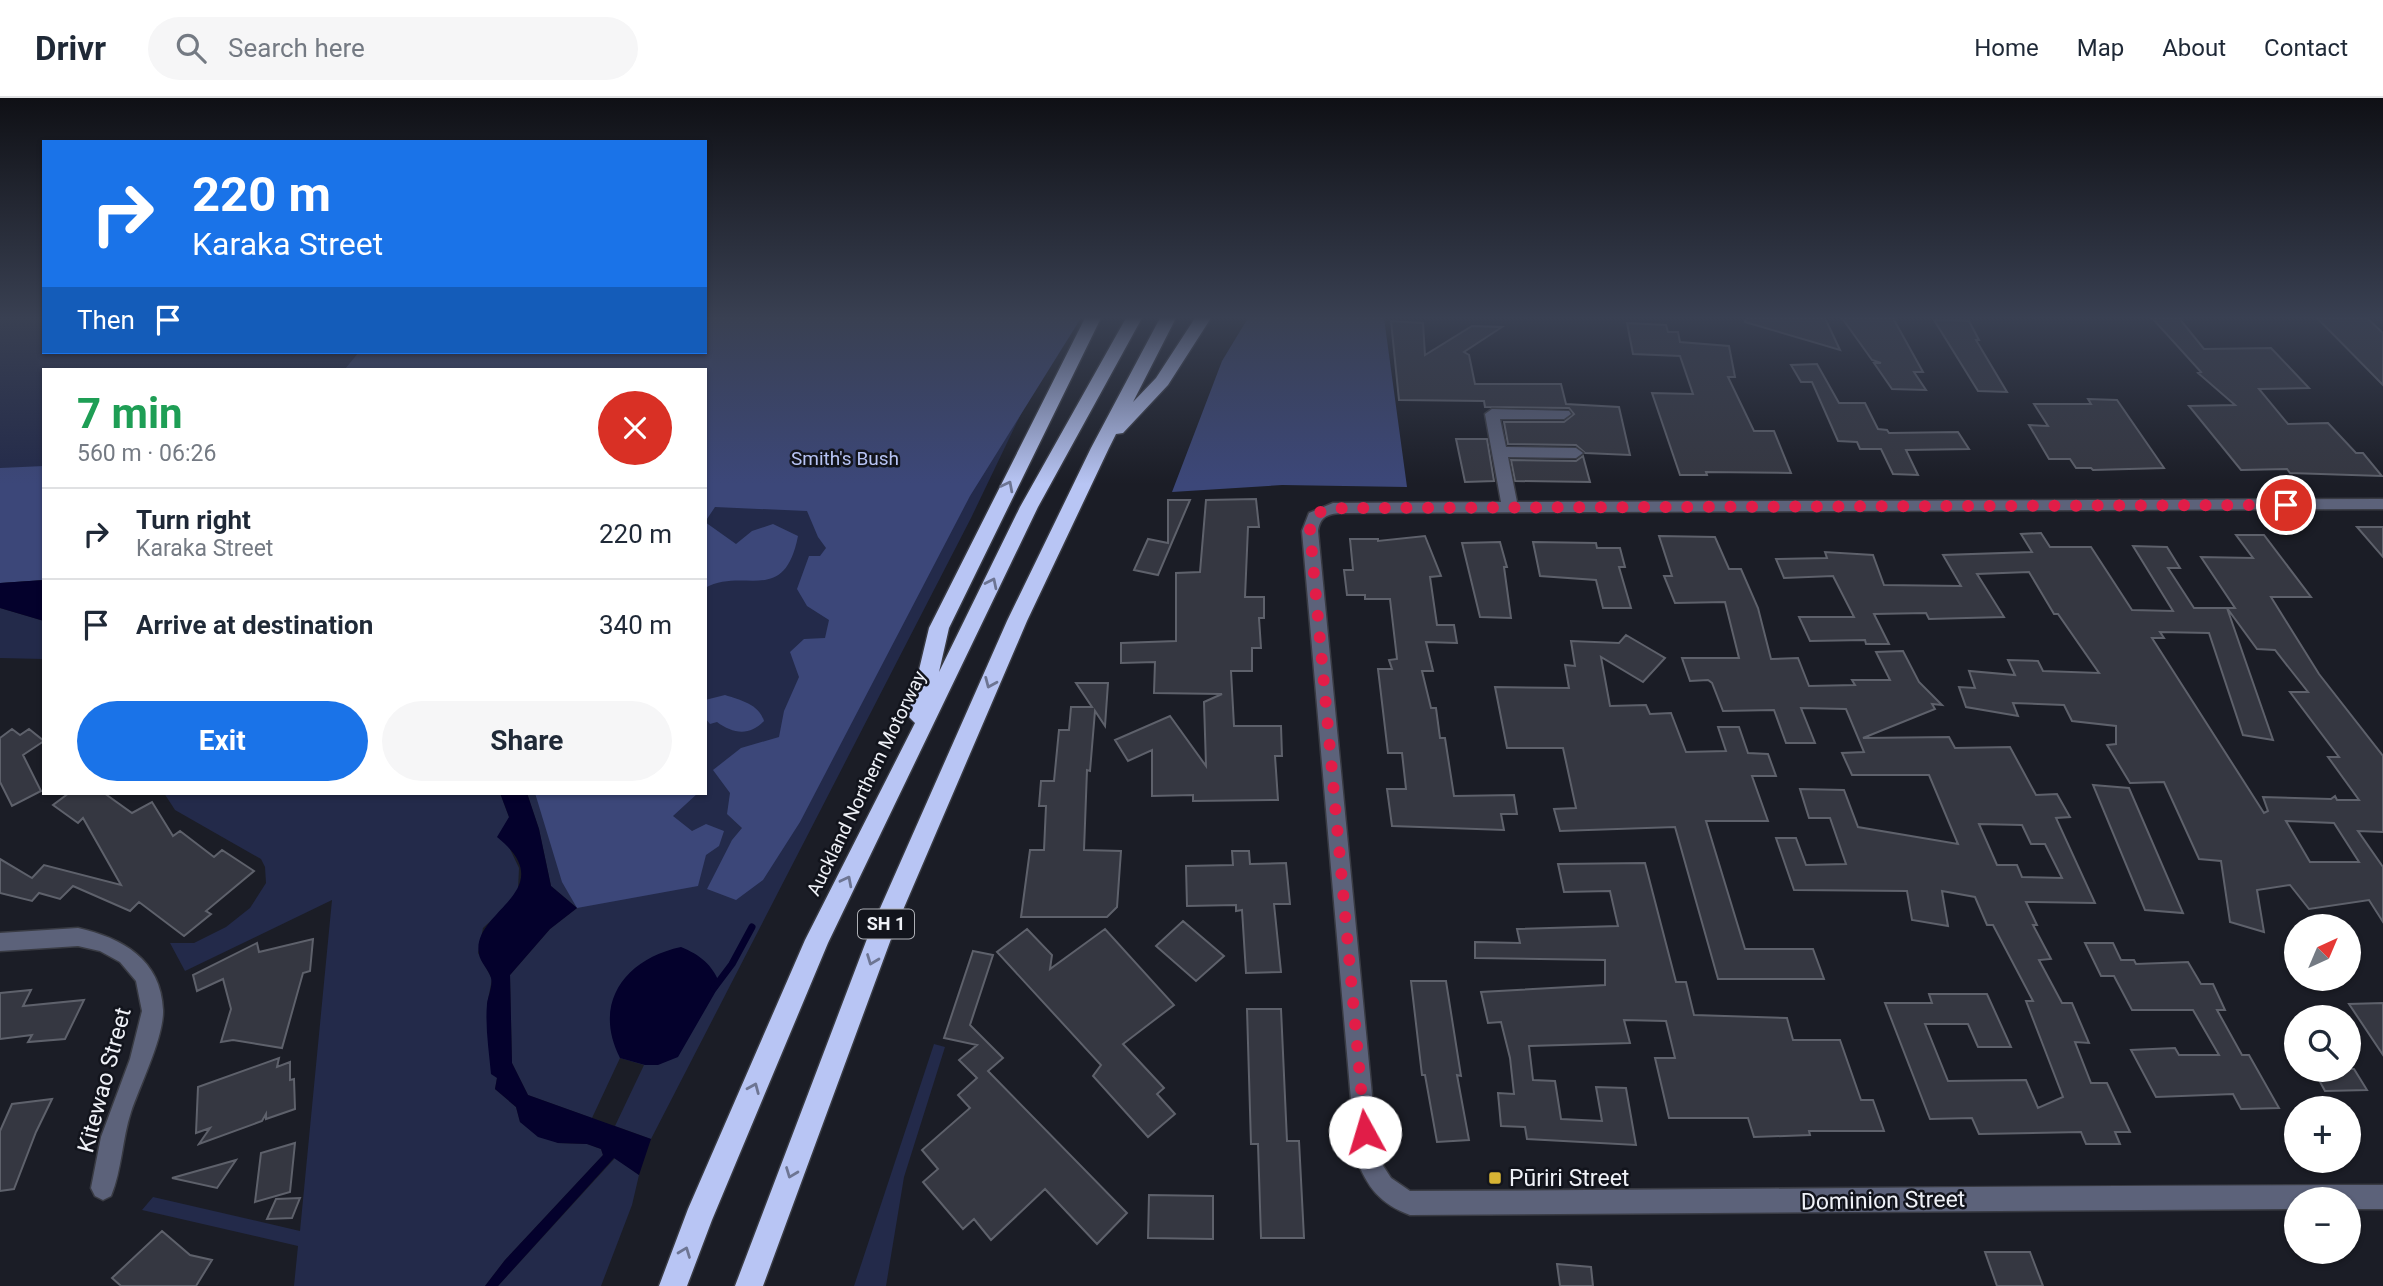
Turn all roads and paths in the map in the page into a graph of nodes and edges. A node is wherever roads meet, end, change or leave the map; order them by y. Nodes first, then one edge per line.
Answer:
1 (1065, 373) edge
2 (1103, 373) edge
3 (1139, 373) edge
4 (1167, 373) edge
5 (1564, 414) dead end
6 (1100, 448) junction
7 (1499, 452) junction
8 (1576, 453) dead end
9 (2383, 504) edge
10 (1510, 508) junction
11 (910, 755) junction
12 (0, 942) edge
13 (103, 1188) dead end
14 (2383, 1197) edge
15 (673, 1286) edge
16 (749, 1286) edge

11 -> 1 highway
11 -> 2 highway, Auckland Northern Motorway / SH 1
3 - 6 highway, SH 1
4 - 6 highway
5 - 7 street
6 -> 16 highway, SH 1
7 - 8 street
7 - 10 street
9 - 10 street
10 - 14 street, Dominion Street
15 -> 11 highway, Auckland Northern Motorway / SH 1
12 - 13 street, Kitewao Street

